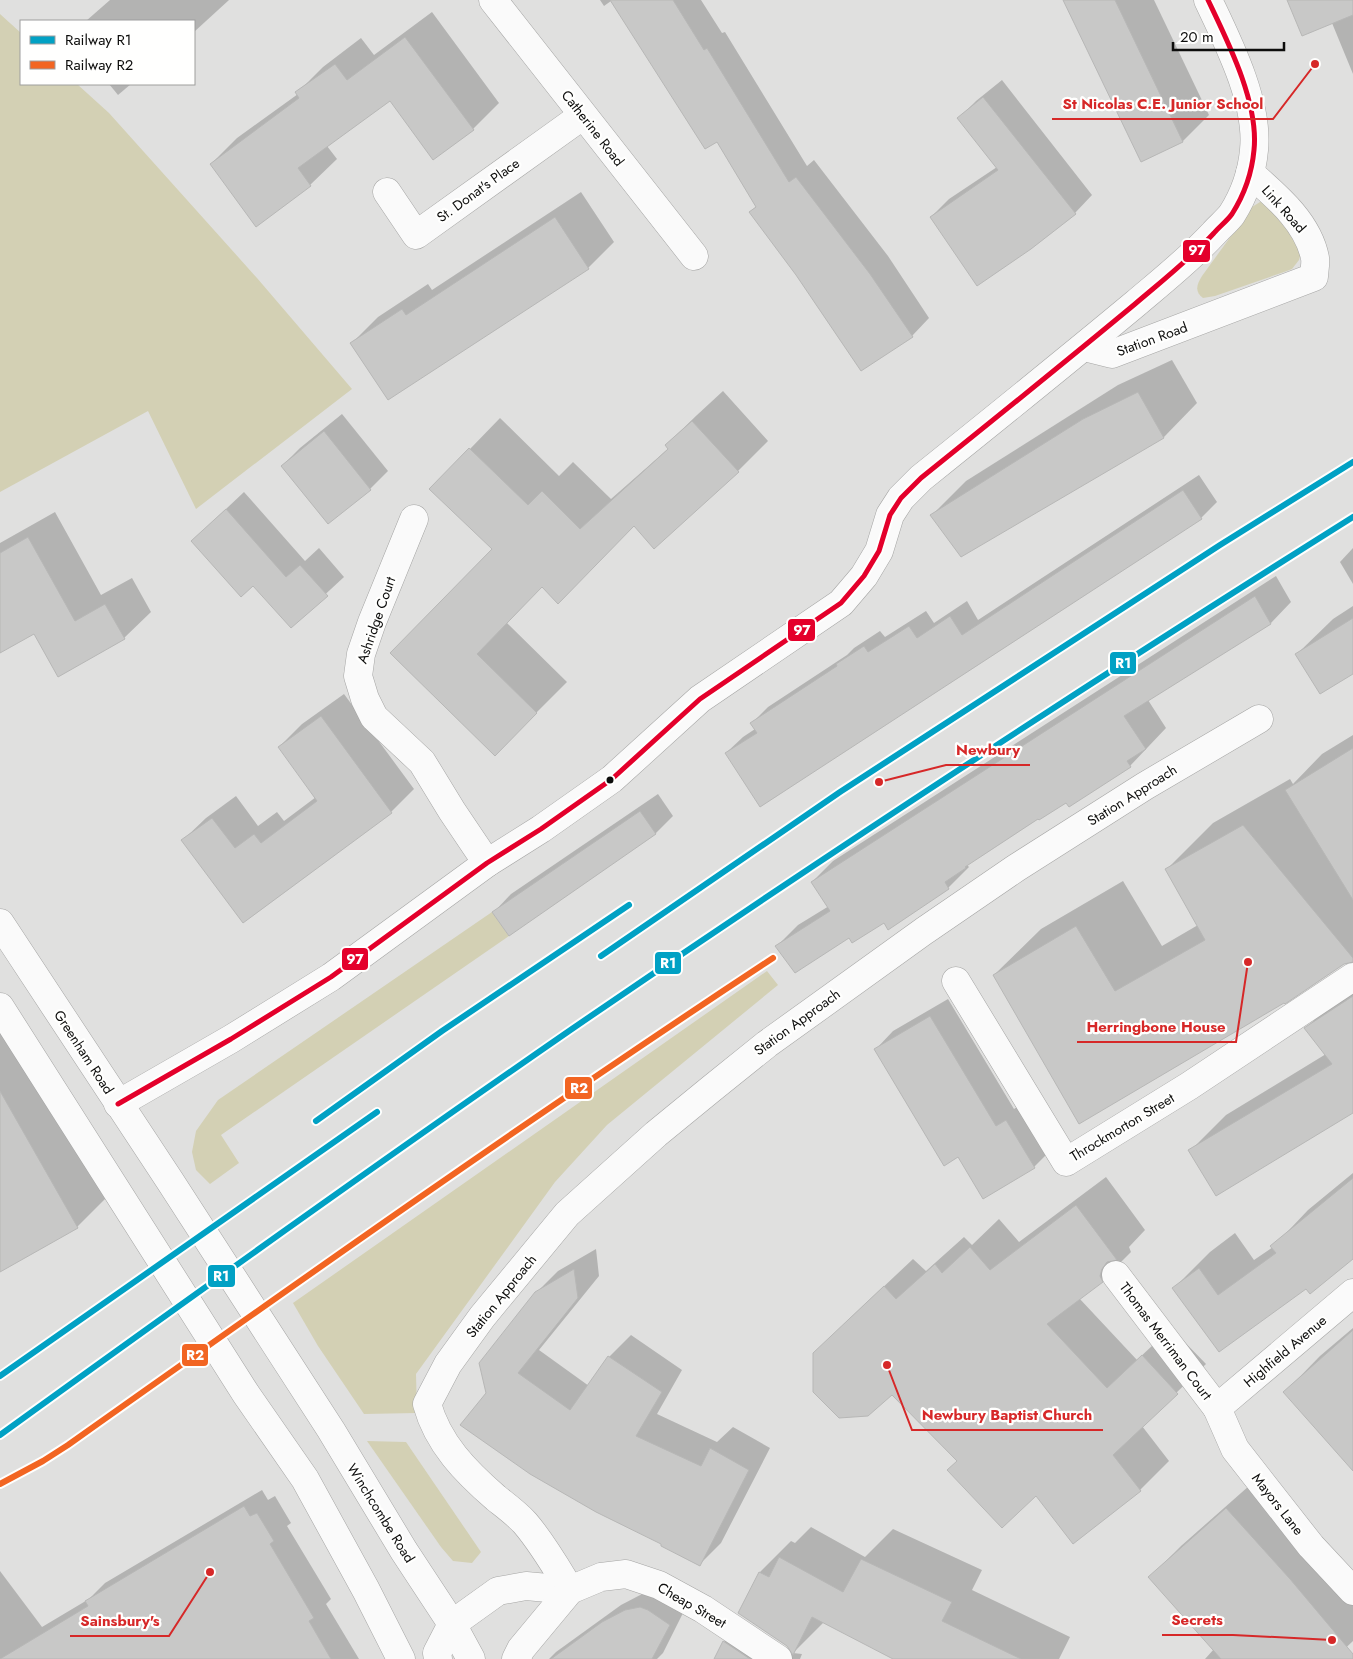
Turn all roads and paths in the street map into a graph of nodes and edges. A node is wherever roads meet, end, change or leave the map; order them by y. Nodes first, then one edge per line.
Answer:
1 (493, 0) edge
2 (1208, 0) edge
3 (582, 116) junction
4 (1250, 173) junction
5 (387, 192) dead end
6 (694, 256) dead end
7 (1314, 277) joint
8 (1084, 346) junction
9 (414, 519) dead end
10 (1259, 719) dead end
11 (487, 863) junction
12 (0, 923) edge
13 (1353, 977) edge
14 (956, 981) dead end
15 (0, 1007) edge
16 (118, 1104) junction
17 (1116, 1275) dead end
18 (1353, 1293) edge
19 (289, 1367) joint
20 (1217, 1408) junction
21 (570, 1590) junction
22 (1353, 1591) edge
23 (452, 1624) junction
24 (401, 1659) edge
25 (438, 1659) edge
26 (471, 1659) edge
27 (516, 1659) edge
28 (778, 1659) edge

1 - 3 main road, Catherine Road
2 - 4 main road, Link Road
3 - 5 main road, St. Donat's Place
3 - 6 main road, Catherine Road
4 - 7 main road, Link Road
4 - 8 main road, Link Road
7 - 8 main road, Station Road
8 - 11 main road
9 - 11 main road, Ashridge Court
10 - 21 main road, Station Approach
11 - 16 main road
12 - 16 main road, Greenham Road
13 - 14 main road, Throckmorton Street
15 - 24 main road
16 - 19 main road, Greenham Road
17 - 20 main road, Thomas Merriman Court
18 - 20 main road, Highfield Avenue
19 - 23 main road, Winchcombe Road
20 - 22 main road, Mayors Lane
21 - 23 main road, Cheap Street
21 - 27 main road, Cheap Street
21 - 28 main road, Cheap Street
23 - 25 main road
23 - 26 main road, Winchcombe Road

